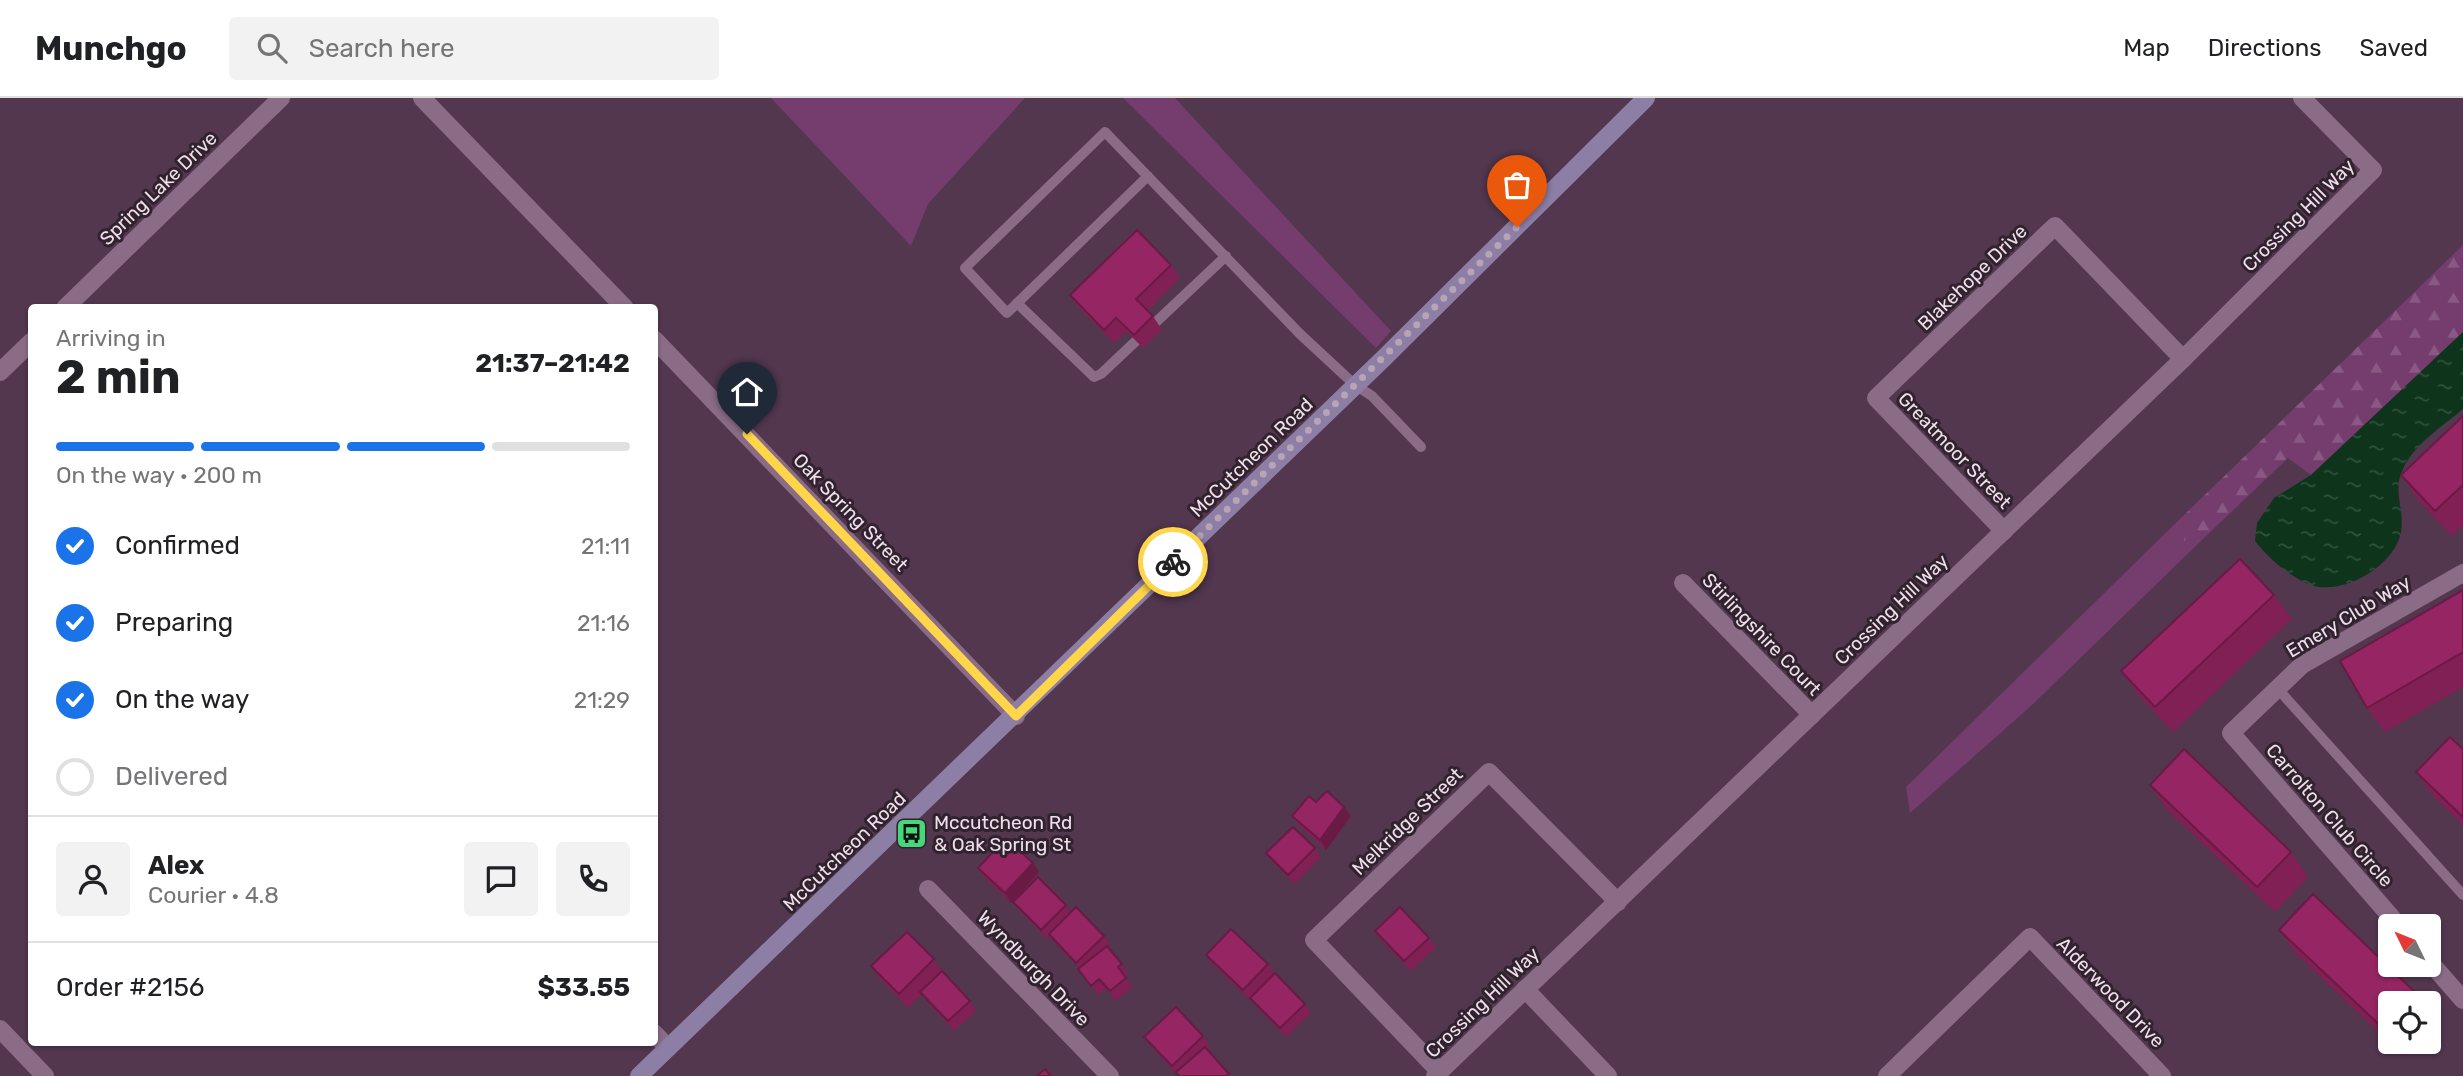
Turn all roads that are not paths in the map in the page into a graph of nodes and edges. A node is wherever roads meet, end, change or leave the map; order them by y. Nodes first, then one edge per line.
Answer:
1 (281, 98) edge
2 (422, 98) edge
3 (1646, 98) edge
4 (2302, 98) edge
5 (1148, 176) junction
6 (1226, 256) junction
7 (1017, 303) junction
8 (69, 304) edge
9 (621, 304) edge
10 (1155, 323) edge
11 (1136, 341) edge
12 (658, 342) edge
13 (28, 345) edge
14 (2183, 359) junction
15 (0, 372) edge
16 (1355, 385) junction
17 (1876, 398) joint
18 (1421, 447) dead end
19 (2004, 531) junction
20 (2463, 573) edge
21 (1683, 583) dead end
22 (2277, 688) junction
23 (1812, 715) junction
24 (1016, 716) junction
25 (2231, 733) joint
26 (928, 889) dead end
27 (2463, 895) edge
28 (1618, 902) junction
29 (2389, 914) edge
30 (2441, 975) edge
31 (1525, 989) junction
32 (2463, 1000) edge
33 (0, 1029) edge
34 (658, 1037) edge
35 (668, 1048) junction
36 (1438, 1074) edge
37 (45, 1076) edge
38 (639, 1076) edge
39 (1110, 1076) edge
40 (1608, 1076) edge
41 (1887, 1076) edge
42 (2162, 1076) edge

1 - 8 street, Spring Lake Drive
2 - 9 street
3 - 16 main road, McCutcheon Road
4 - 14 street, Crossing Hill Way
5 - 6 lane
5 - 7 lane
5 - 7 lane
6 - 10 lane
6 - 16 lane
7 - 11 lane
12 - 24 street, Oak Spring Street
13 - 15 street
14 - 17 street, Blakehope Drive
14 - 19 street, Crossing Hill Way
16 - 18 lane
16 - 24 main road, McCutcheon Road
17 - 19 street, Greatmoor Street
19 - 23 street, Crossing Hill Way
20 - 22 street, Emery Club Way
21 - 23 street, Stirlingshire Court
22 - 25 street, Emery Club Way
22 - 27 lane
23 - 28 street, Crossing Hill Way
24 - 35 main road, McCutcheon Road
25 - 29 street, Carrolton Club Circle
26 - 39 street, Wyndburgh Drive
28 - 31 street, Crossing Hill Way
28 - 36 street, Melkridge Street
30 - 32 street
31 - 36 street, Crossing Hill Way
31 - 40 street
33 - 37 street
34 - 35 street
35 - 38 main road, McCutcheon Road
41 - 42 street, Alderwood Drive

